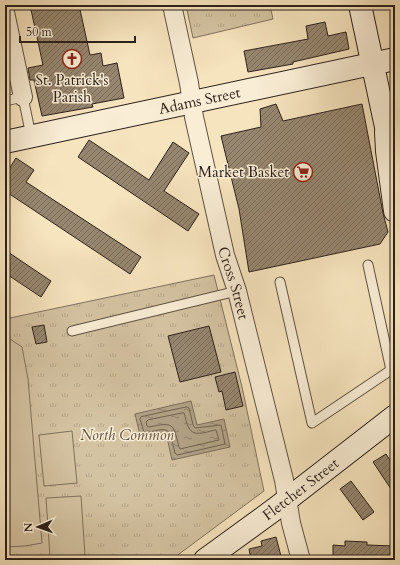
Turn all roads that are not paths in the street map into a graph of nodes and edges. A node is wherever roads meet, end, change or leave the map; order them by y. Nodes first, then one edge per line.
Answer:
1 (172, 5) edge
2 (360, 5) edge
3 (5, 12) edge
4 (10, 56) edge
5 (395, 59) edge
6 (372, 64) junction
7 (22, 97) junction
8 (5, 101) edge
9 (192, 102) junction
10 (386, 127) junction
11 (31, 136) junction
12 (5, 142) edge
13 (395, 148) edge
14 (395, 212) edge
15 (368, 265) dead end
16 (280, 282) dead end
17 (237, 291) junction
18 (72, 331) dead end
19 (395, 416) edge
20 (287, 500) junction
21 (205, 560) edge
22 (301, 560) edge

1 - 9 street, Cross Street
2 - 6 main road
3 - 4 street
4 - 7 street
5 - 6 main road, Adams Street
6 - 9 main road, Adams Street
6 - 10 main road
7 - 8 lane
7 - 11 lane
9 - 11 main road, Adams Street
9 - 17 street, Cross Street
10 - 13 main road
10 - 14 main road
11 - 12 main road, Adams Street
15 - 16 lane
17 - 18 lane
17 - 20 street, Cross Street
19 - 20 main road, Fletcher Street
20 - 21 main road, Fletcher Street
20 - 22 street, Cross Street

